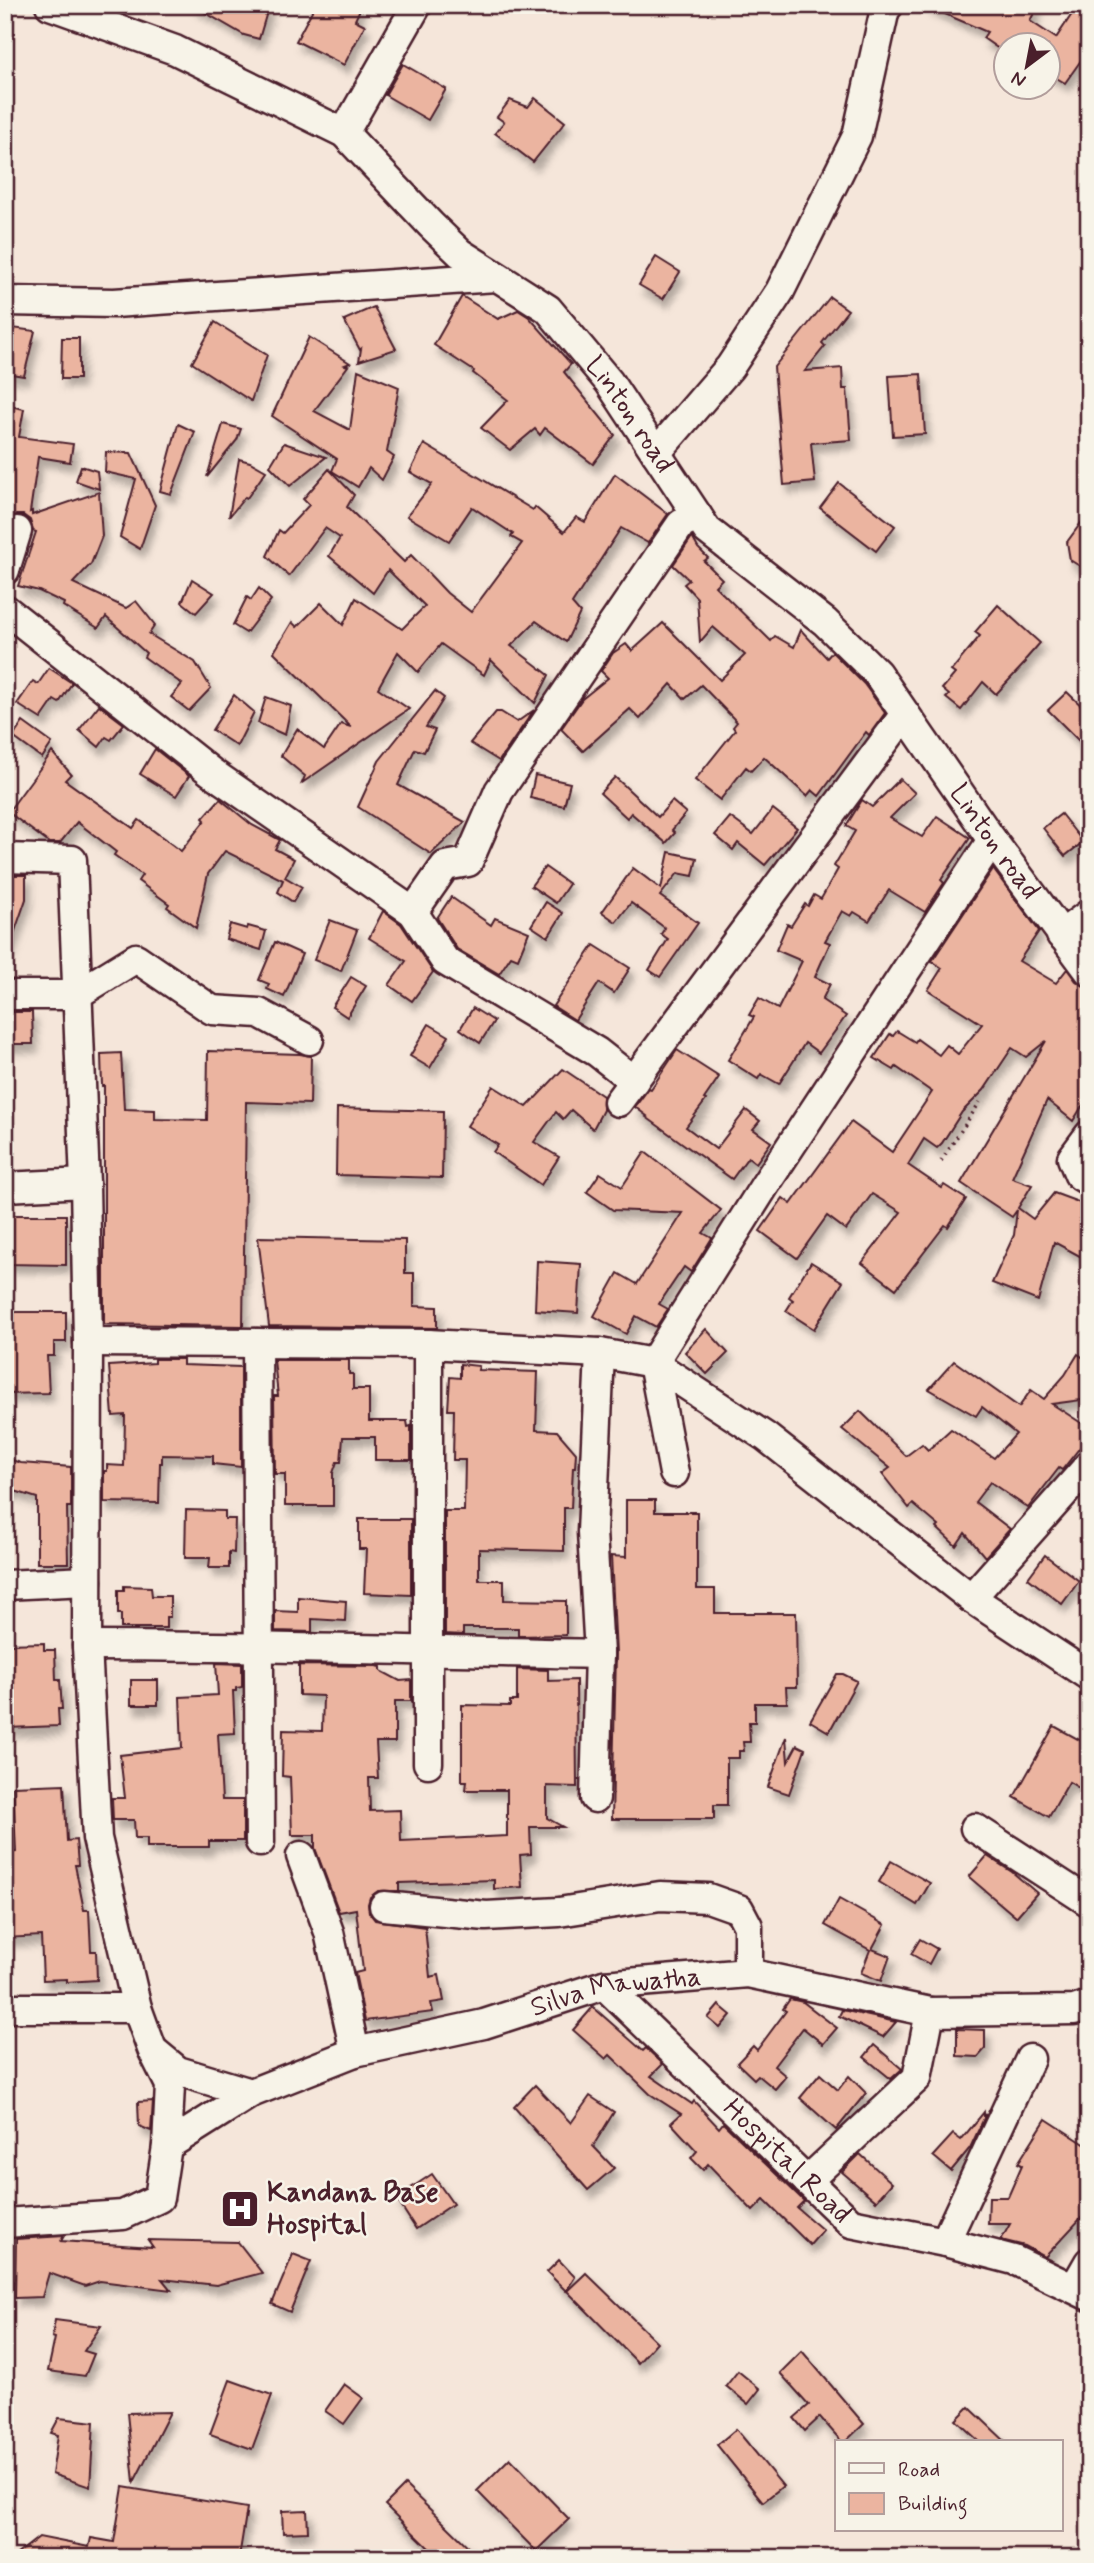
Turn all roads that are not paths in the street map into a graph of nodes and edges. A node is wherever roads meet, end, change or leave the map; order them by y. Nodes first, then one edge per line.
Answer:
1 (50, 5) edge
2 (416, 5) edge
3 (889, 5) edge
4 (344, 133) junction
5 (496, 277) junction
6 (5, 301) edge
7 (656, 453) junction
8 (697, 515) junction
9 (17, 531) dead end
10 (5, 570) edge
11 (5, 609) edge
12 (905, 714) junction
13 (992, 840) junction
14 (5, 858) edge
15 (413, 912) junction
16 (1089, 914) edge
17 (1061, 934) junction
18 (1089, 971) edge
19 (5, 995) edge
20 (76, 995) junction
21 (309, 1041) dead end
22 (1089, 1135) edge
23 (1089, 1181) edge
24 (85, 1183) junction
25 (5, 1187) edge
26 (89, 1342) junction
27 (257, 1343) junction
28 (428, 1343) junction
29 (600, 1353) junction
30 (653, 1363) junction
31 (1089, 1465) edge
32 (674, 1473) dead end
33 (87, 1581) junction
34 (5, 1585) edge
35 (971, 1598) junction
36 (87, 1646) junction
37 (258, 1646) junction
38 (428, 1651) junction
39 (599, 1654) junction
40 (1089, 1676) edge
41 (428, 1763) dead end
42 (595, 1798) dead end
43 (975, 1828) dead end
44 (260, 1842) dead end
45 (301, 1856) dead end
46 (1089, 1902) edge
47 (384, 1906) dead end
48 (748, 1973) junction
49 (604, 1985) junction
50 (1089, 2006) edge
51 (5, 2008) edge
52 (137, 2008) junction
53 (930, 2011) junction
54 (152, 2049) junction
55 (355, 2052) junction
56 (1030, 2059) dead end
57 (251, 2093) junction
58 (167, 2146) junction
59 (807, 2181) junction
60 (5, 2223) edge
61 (945, 2242) junction
62 (1089, 2262) edge
63 (1081, 2292) edge

1 - 4 street, Linton road
2 - 4 street
3 - 7 street
4 - 5 street, Linton road
5 - 6 street
5 - 7 street, Linton road
7 - 8 street, Linton road
8 - 12 street, Linton road
8 - 15 street
9 - 10 street
11 - 15 street
12 - 13 street, Linton road
12 - 15 street
13 - 17 street, Linton road
13 - 30 street
14 - 20 street
16 - 17 street
17 - 18 street, Linton road
19 - 20 street
20 - 21 street
20 - 24 street
22 - 23 street
24 - 25 street
24 - 26 street
26 - 27 street
26 - 33 street
27 - 28 street
27 - 37 street
28 - 29 street
28 - 38 street
29 - 30 street
29 - 39 street
30 - 32 street
30 - 35 street
31 - 35 street
33 - 34 street
33 - 36 street
35 - 40 street
36 - 37 street
36 - 52 street
37 - 38 street
37 - 44 street
38 - 39 street
38 - 41 street
39 - 42 street
43 - 46 street
45 - 55 street
47 - 48 street
48 - 49 street, Silva Mawatha
48 - 53 street, Silva Mawatha
49 - 55 street, Silva Mawatha
49 - 59 street, Hospital Road
50 - 53 street, Silva Mawatha
51 - 52 street
52 - 54 street
53 - 59 street
54 - 57 street
54 - 58 street
55 - 57 street, Silva Mawatha
56 - 61 street
57 - 58 street, Silva Mawatha
58 - 60 street
59 - 61 street, Hospital Road
61 - 63 street, Hospital Road
62 - 63 street

